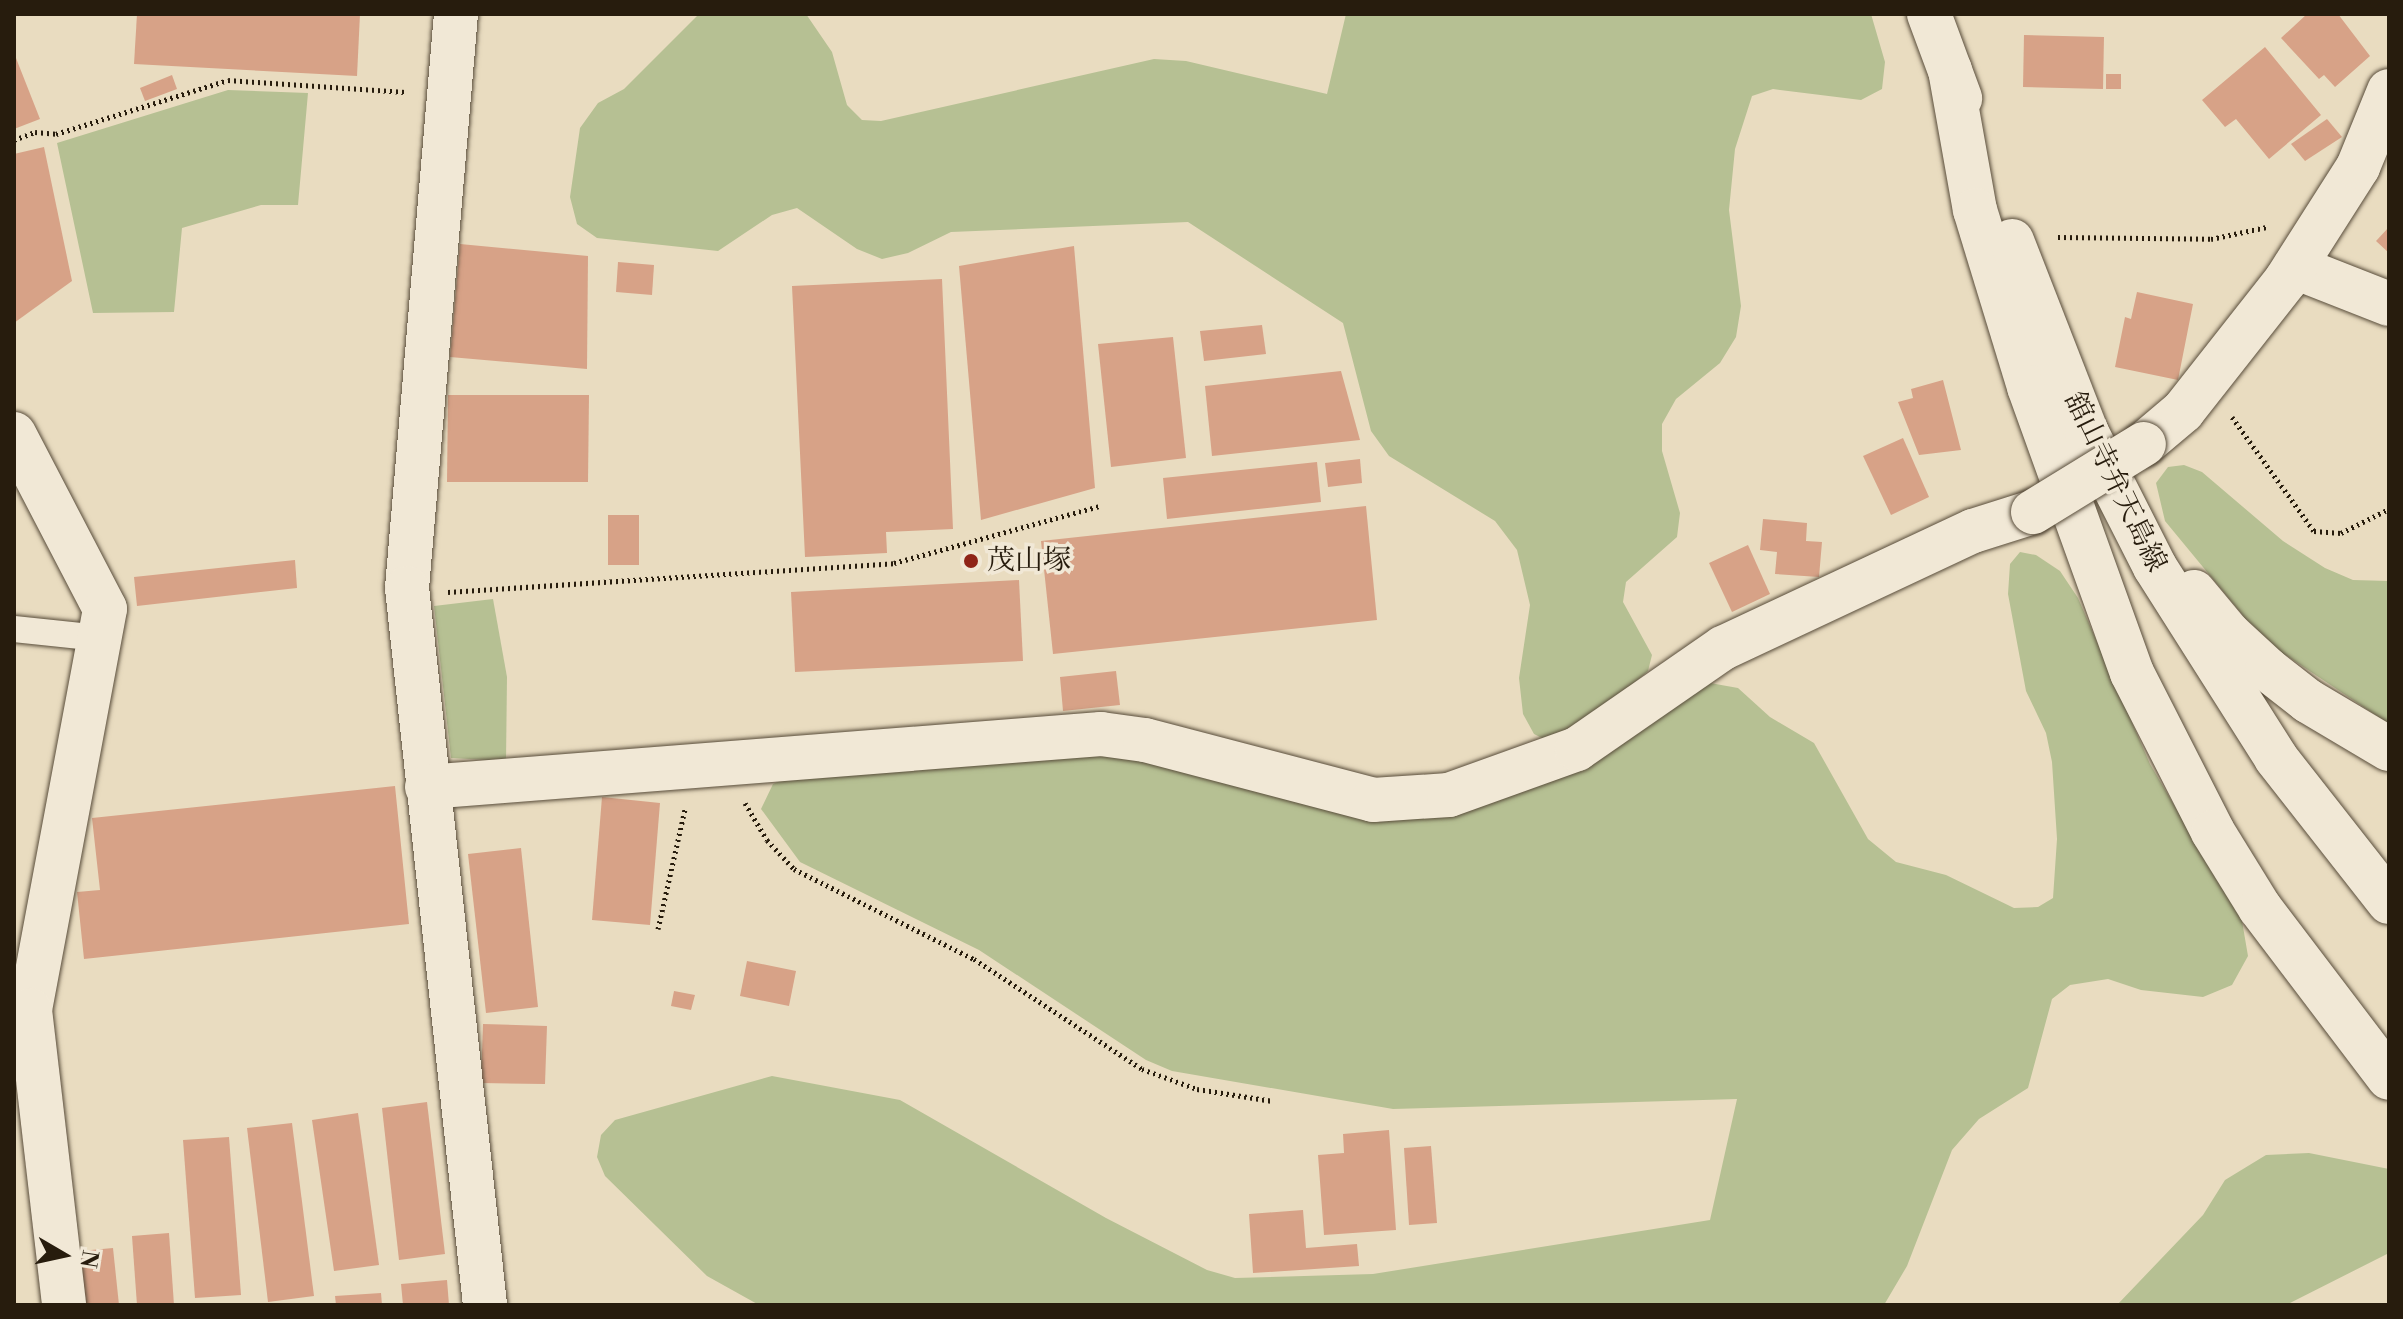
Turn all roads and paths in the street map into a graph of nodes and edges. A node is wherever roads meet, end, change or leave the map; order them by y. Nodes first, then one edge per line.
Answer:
1 (456, 14) edge
2 (1929, 14) edge
3 (1950, 70) junction
4 (2389, 91) edge
5 (449, 95) junction
6 (14, 140) edge
7 (2280, 221) dead end
8 (2011, 237) junction
9 (2295, 267) junction
10 (2389, 304) edge
11 (2207, 381) junction
12 (14, 434) edge
13 (2120, 500) junction
14 (1099, 506) dead end
15 (2389, 509) edge
16 (407, 594) junction
17 (14, 629) edge
18 (100, 638) junction
19 (2389, 749) edge
20 (742, 762) junction
21 (695, 766) junction
22 (427, 787) junction
23 (2389, 902) edge
24 (658, 929) dead end
25 (2389, 1078) edge
26 (1273, 1101) dead end
27 (64, 1305) edge
28 (485, 1305) edge

1 - 5 street
2 - 3 street, 舘山寺弁天島線
3 - 8 street, 舘山寺弁天島線
3 - 25 street
4 - 9 street
5 - 6 path
5 - 16 street
7 - 8 path
8 - 13 street, 舘山寺弁天島線
9 - 10 street
9 - 11 street
11 - 15 path
11 - 20 street, bridge
12 - 18 street
13 - 19 street
13 - 23 street, 舘山寺弁天島線
14 - 16 path
16 - 22 street
17 - 18 lane
18 - 27 street
20 - 21 street
20 - 26 path
21 - 22 street
21 - 24 path
22 - 28 street

